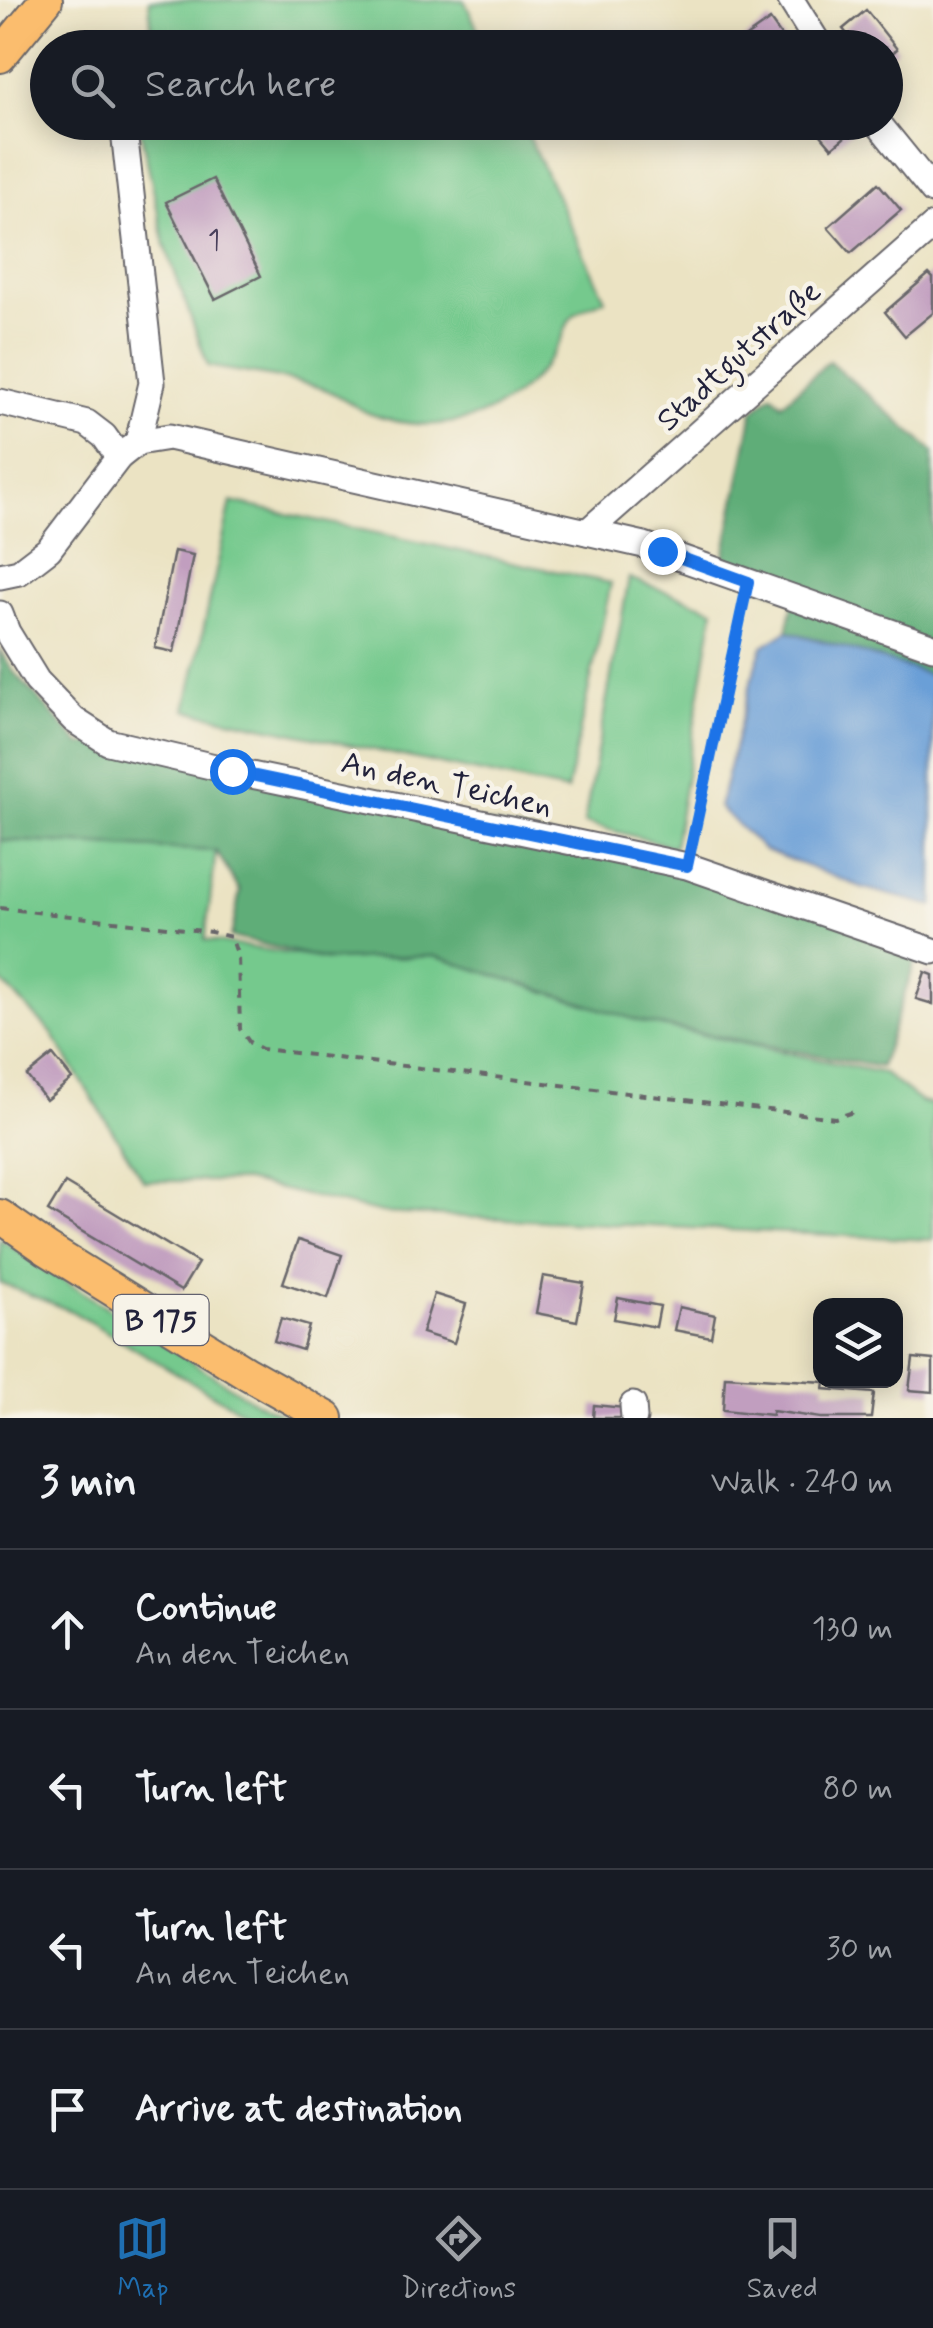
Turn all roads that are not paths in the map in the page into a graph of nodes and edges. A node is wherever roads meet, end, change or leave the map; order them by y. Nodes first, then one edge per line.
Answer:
1 (46, 0) edge
2 (792, 0) edge
3 (810, 30) edge
4 (0, 56) edge
5 (125, 140) edge
6 (891, 140) edge
7 (933, 191) edge
8 (933, 226) edge
9 (0, 402) edge
10 (129, 450) junction
11 (587, 532) junction
12 (0, 576) edge
13 (0, 614) edge
14 (933, 646) edge
15 (933, 951) edge
16 (0, 1216) edge
17 (326, 1418) edge

1 - 4 main road
2 - 3 street
5 - 10 street
6 - 7 street
8 - 11 street, Stadtgutstraße
9 - 10 street
10 - 11 street
10 - 12 street
11 - 14 street
13 - 15 street, An den Teichen
16 - 17 main road, B 175

